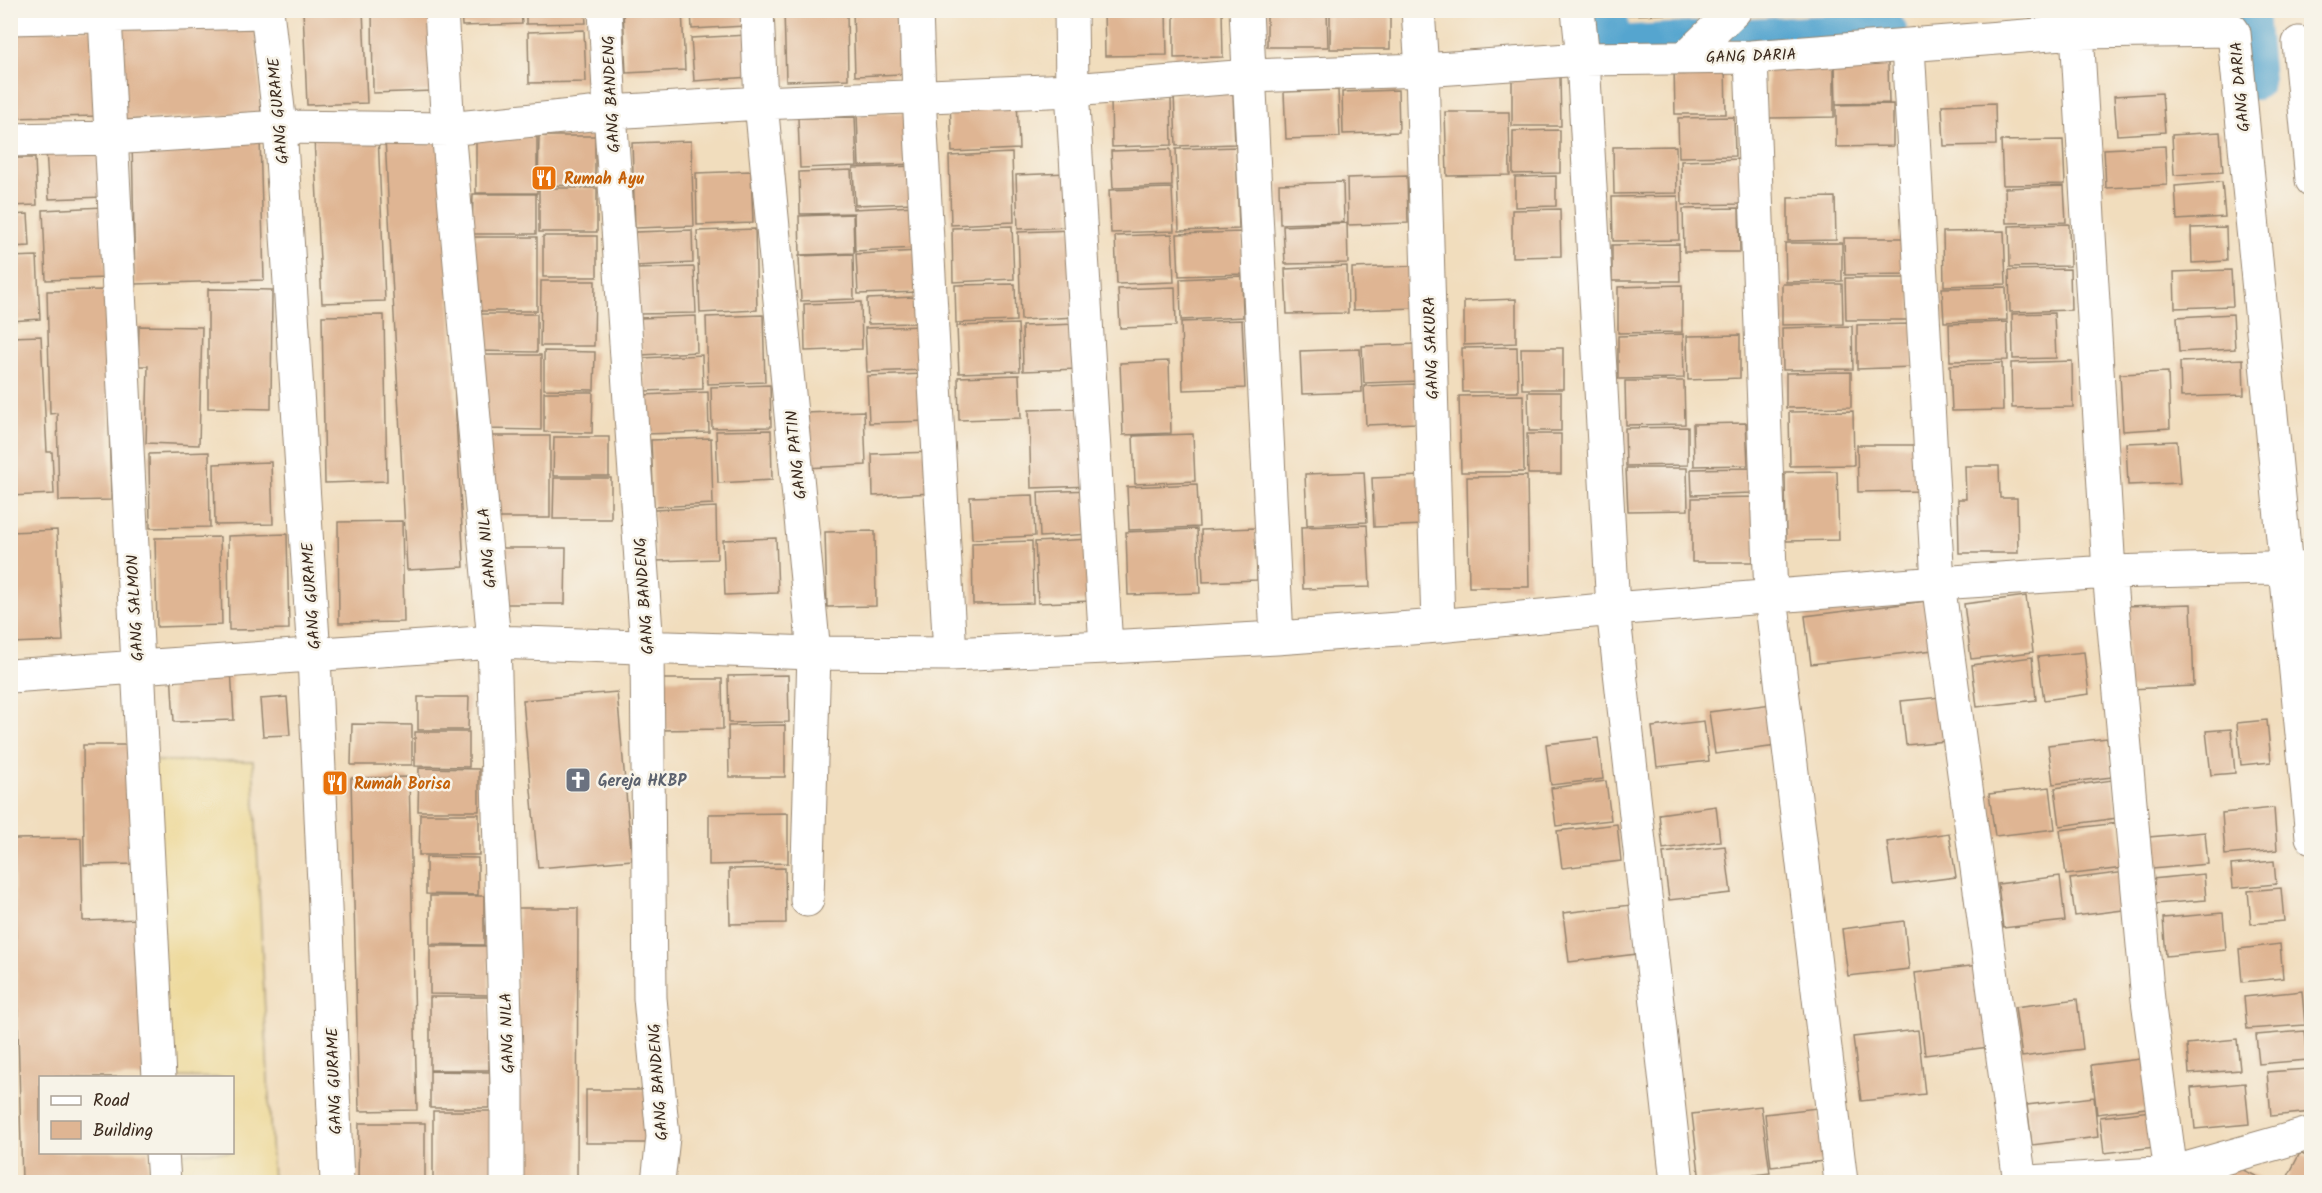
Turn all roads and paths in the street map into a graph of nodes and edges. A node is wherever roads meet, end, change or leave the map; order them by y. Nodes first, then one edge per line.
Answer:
1 (441, 10) edge
2 (605, 10) edge
3 (757, 10) edge
4 (916, 10) edge
5 (1071, 10) edge
6 (1246, 10) edge
7 (1418, 10) edge
8 (1578, 10) edge
9 (1735, 10) edge
10 (267, 11) edge
11 (105, 16) junction
12 (10, 18) edge
13 (2077, 32) junction
14 (2299, 42) dead end
15 (1908, 46) junction
16 (1691, 52) junction
17 (1751, 57) junction
18 (1583, 59) junction
19 (1422, 70) junction
20 (1250, 76) junction
21 (1072, 90) junction
22 (919, 96) junction
23 (761, 103) junction
24 (610, 112) junction
25 (280, 127) junction
26 (448, 129) junction
27 (111, 138) junction
28 (10, 140) edge
29 (2312, 180) edge
30 (2296, 569) edge
31 (2109, 572) junction
32 (1938, 583) junction
33 (1771, 597) junction
34 (1613, 609) junction
35 (1438, 626) junction
36 (1277, 638) junction
37 (494, 642) junction
38 (647, 647) junction
39 (1106, 647) junction
40 (814, 653) junction
41 (950, 654) junction
42 (314, 656) junction
43 (137, 666) junction
44 (10, 676) edge
45 (2312, 837) edge
46 (807, 900) dead end
47 (159, 1076) edge
48 (2312, 1133) edge
49 (162, 1154) edge
50 (2181, 1178) edge
51 (164, 1182) edge
52 (337, 1182) edge
53 (507, 1182) edge
54 (658, 1182) edge
55 (1677, 1182) edge
56 (1841, 1182) edge
57 (2020, 1182) edge
58 (2030, 1182) edge

1 - 26 street, GANG NILA
2 - 24 street, GANG BANDENG
3 - 23 street, GANG PATIN
4 - 22 street
5 - 21 street
6 - 20 street
7 - 19 street, GANG SAKURA
8 - 18 street
9 - 16 street
10 - 11 street
10 - 25 street, GANG GURAME
11 - 12 street
11 - 27 street, GANG SALMON
13 - 15 street, GANG DARIA
13 - 30 street, GANG DARIA
13 - 31 street
14 - 29 street
15 - 17 street, GANG DARIA
15 - 32 street
16 - 17 street, GANG DARIA
16 - 18 street, GANG DARIA
17 - 33 street
18 - 19 street, GANG DARIA
18 - 34 street
19 - 20 street, GANG DARIA
19 - 35 street, GANG SAKURA
20 - 21 street, GANG DARIA
20 - 36 street
21 - 22 street, GANG DARIA
21 - 39 street
22 - 23 street, GANG DARIA
22 - 41 street
23 - 24 street, GANG DARIA
23 - 40 street, GANG PATIN
24 - 26 street, GANG DARIA
24 - 38 street, GANG BANDENG
25 - 26 street, GANG DARIA
25 - 27 street, GANG DARIA
25 - 42 street, GANG GURAME
26 - 37 street, GANG NILA
27 - 28 street, GANG DARIA
27 - 43 street, GANG SALMON
30 - 31 street
30 - 45 street, GANG DARIA
31 - 32 street
31 - 50 street
32 - 33 street
32 - 57 street
33 - 34 street
33 - 56 street
34 - 35 street
34 - 55 street
35 - 36 street
36 - 39 street
37 - 38 street
37 - 42 street
37 - 53 street, GANG NILA
38 - 40 street
38 - 54 street, GANG BANDENG
39 - 41 street
40 - 41 street
40 - 46 street, GANG PATIN
42 - 43 street
42 - 52 street, GANG GURAME
43 - 44 street
43 - 47 street, GANG SALMON
48 - 50 street
49 - 51 street
50 - 58 street

